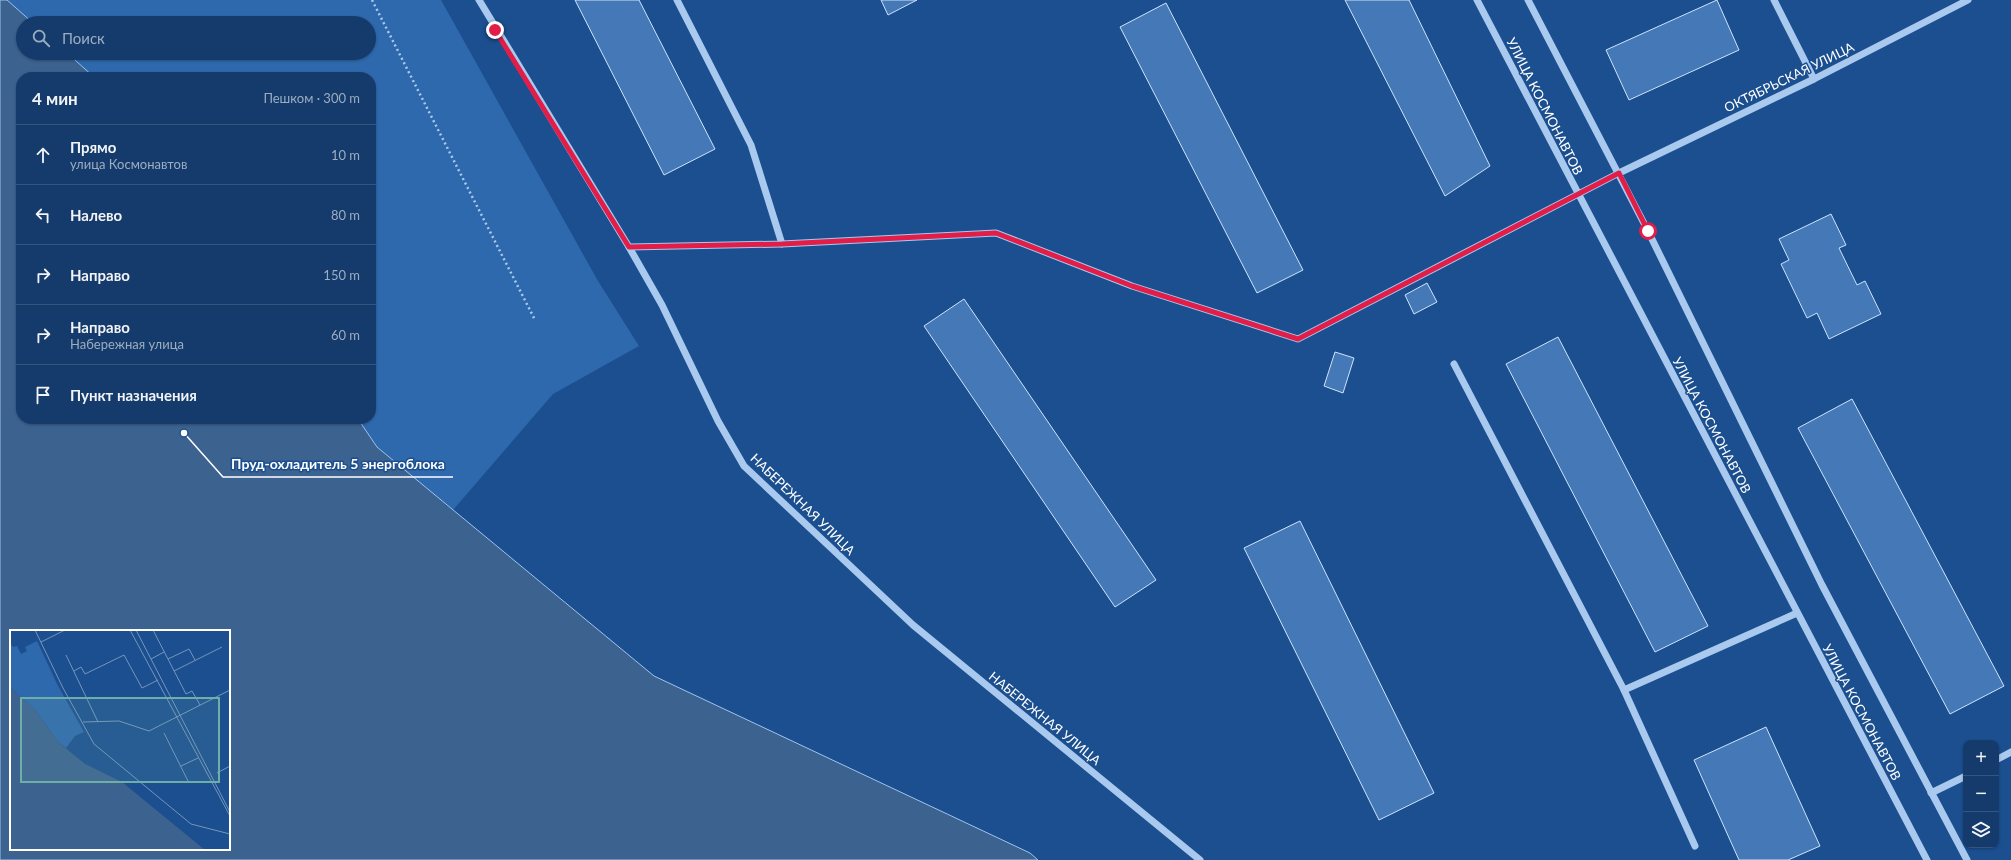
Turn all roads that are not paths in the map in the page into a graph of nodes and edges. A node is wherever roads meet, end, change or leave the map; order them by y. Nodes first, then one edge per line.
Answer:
1 (479, 0) edge
2 (677, 0) edge
3 (1477, 0) edge
4 (1528, 0) edge
5 (1774, 0) edge
6 (1968, 0) edge
7 (1814, 79) junction
8 (1619, 173) junction
9 (1578, 194) junction
10 (782, 244) junction
11 (629, 247) junction
12 (1454, 364) dead end
13 (1797, 613) junction
14 (1624, 690) junction
15 (2011, 752) edge
16 (1999, 758) edge
17 (1963, 777) edge
18 (1931, 793) junction
19 (1696, 846) dead end
20 (1200, 860) edge
21 (1927, 860) edge
22 (1967, 860) edge

1 - 11 street, НАБЕРЕЖНАЯ УЛИЦА
2 - 10 street
3 - 9 street, УЛИЦА КОСМОНАВТОВ
4 - 8 street, УЛИЦА КОСМОНАВТОВ
5 - 7 street
6 - 7 street, ОКТЯБРЬСКАЯ УЛИЦА
7 - 8 street, ОКТЯБРЬСКАЯ УЛИЦА
8 - 9 street, ОКТЯБРЬСКАЯ УЛИЦА
8 - 18 street, УЛИЦА КОСМОНАВТОВ
9 - 10 street, ОКТЯБРЬСКАЯ УЛИЦА
9 - 13 street, УЛИЦА КОСМОНАВТОВ
10 - 11 street, ОКТЯБРЬСКАЯ УЛИЦА
11 - 20 street, НАБЕРЕЖНАЯ УЛИЦА
12 - 14 street
13 - 14 street
13 - 21 street, УЛИЦА КОСМОНАВТОВ
14 - 19 street
15 - 16 street
17 - 18 street
18 - 22 street, УЛИЦА КОСМОНАВТОВ

